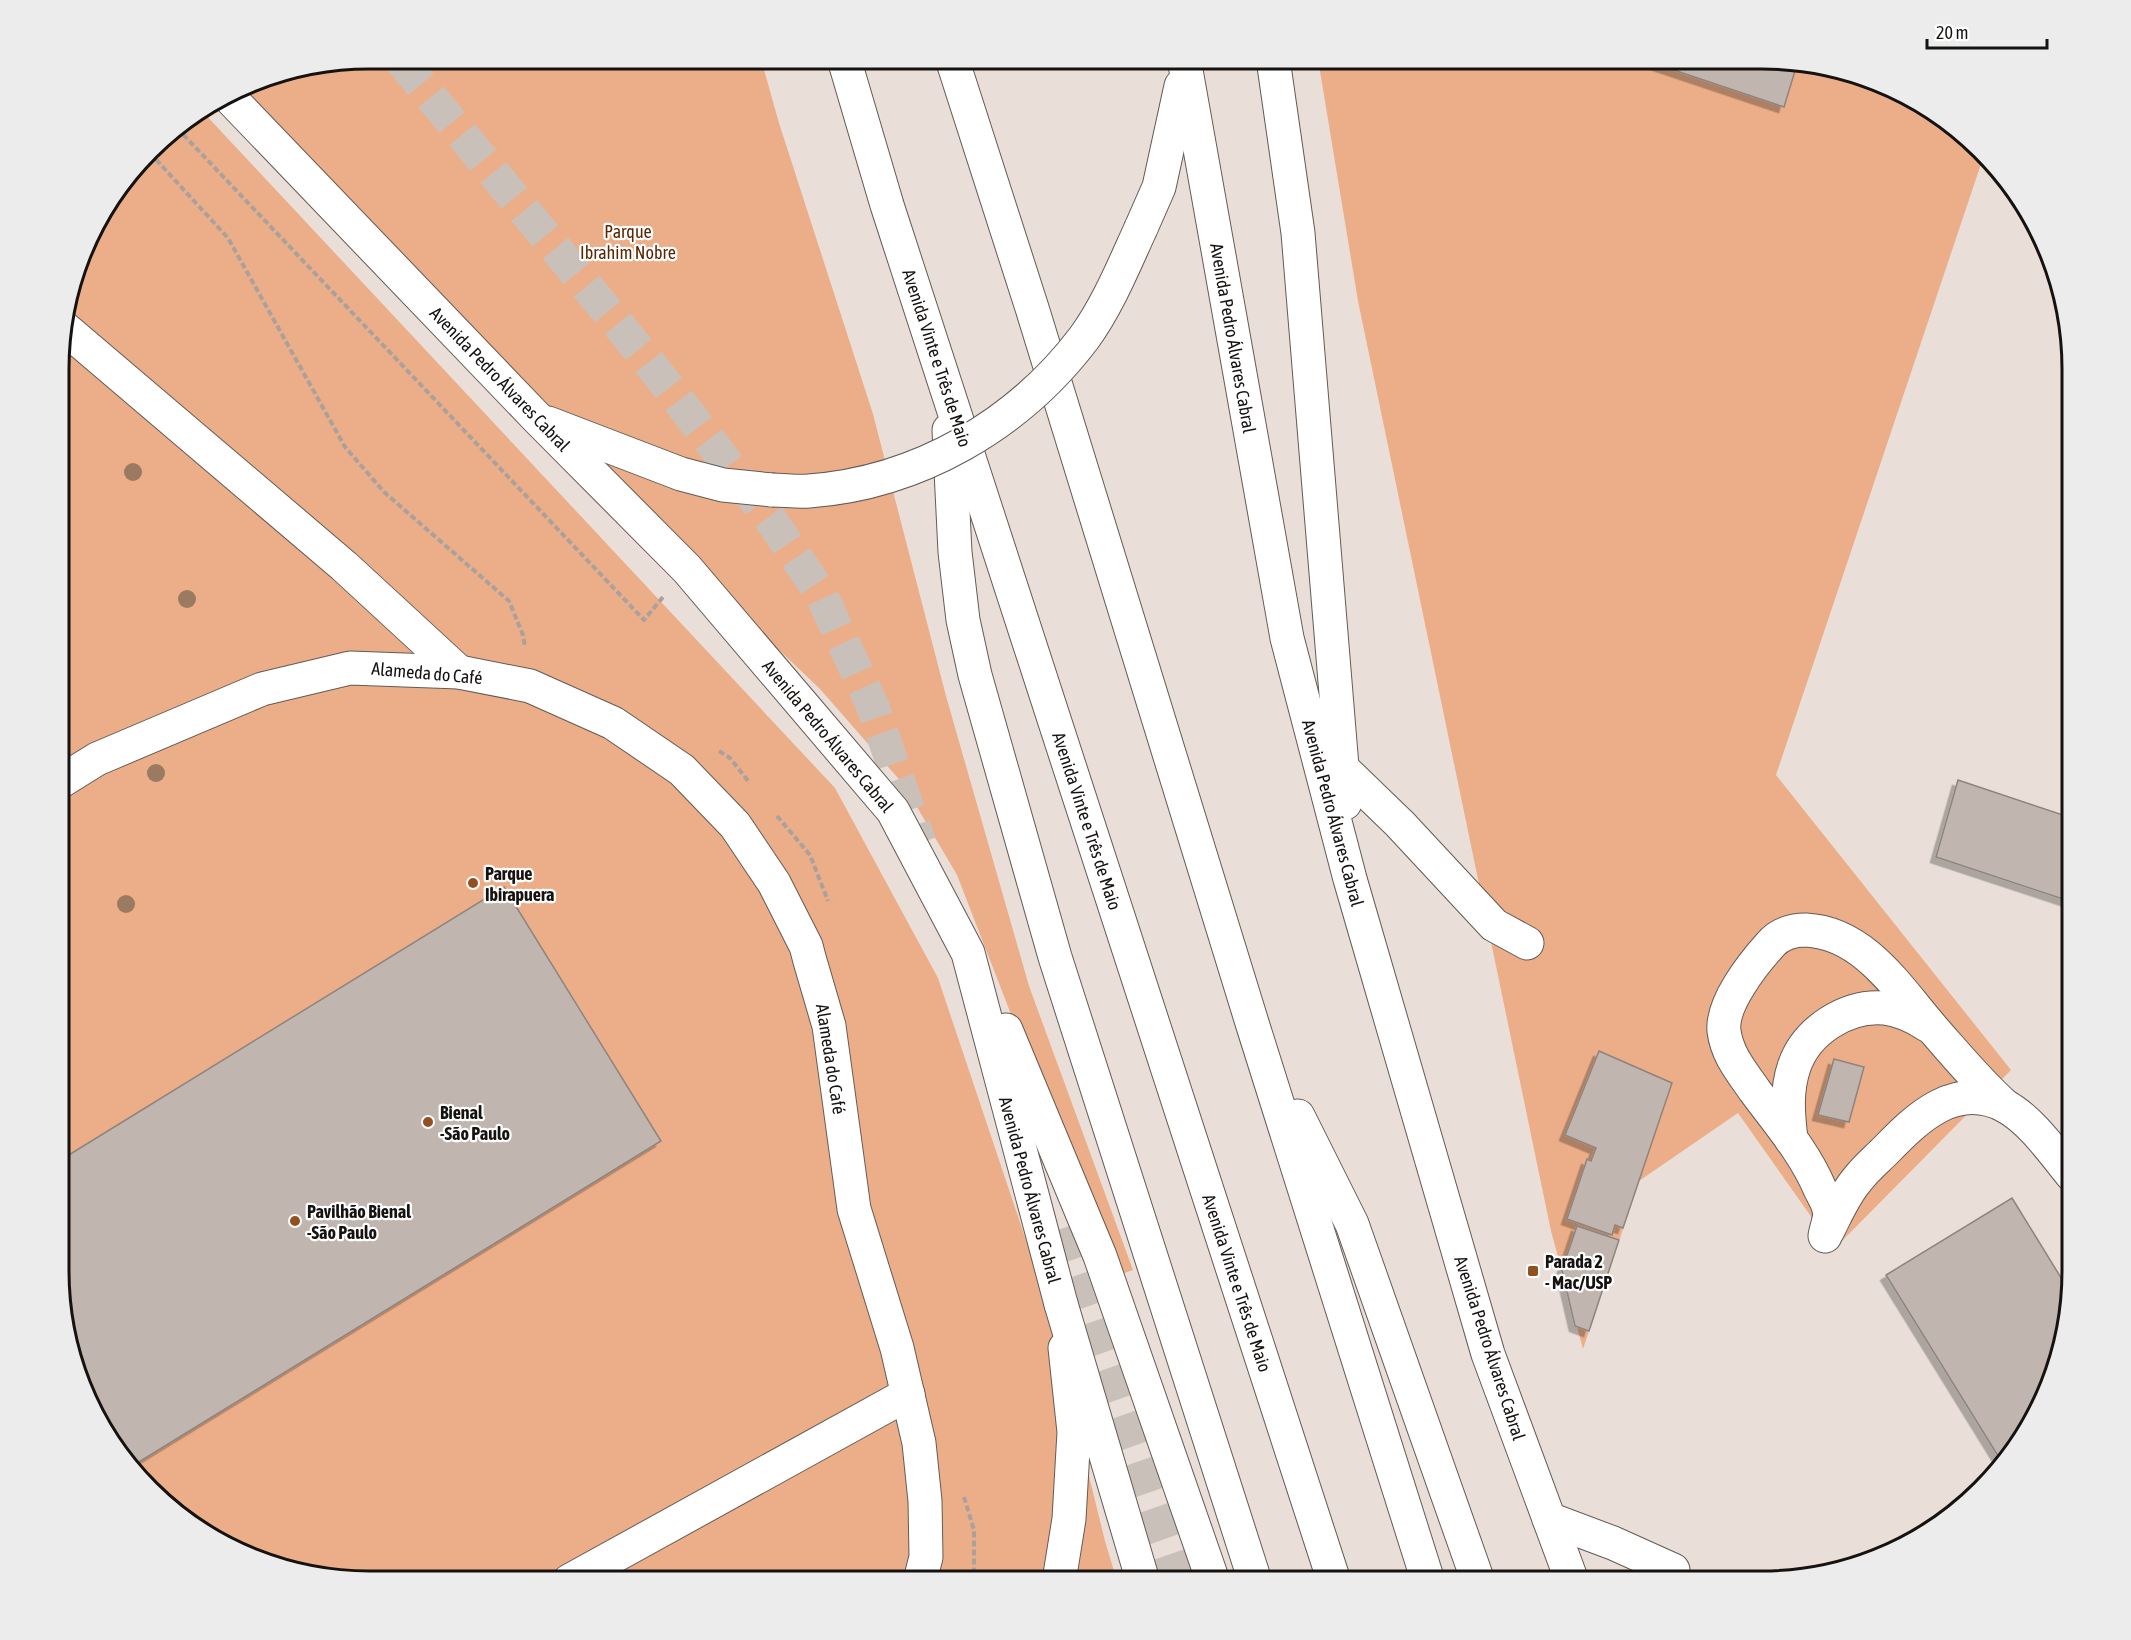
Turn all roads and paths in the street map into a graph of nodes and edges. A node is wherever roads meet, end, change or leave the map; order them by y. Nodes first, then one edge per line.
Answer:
1 (847, 69) edge
2 (955, 69) edge
3 (1184, 69) edge
4 (1186, 69) edge
5 (1274, 69) edge
6 (234, 102) edge
7 (183, 134) edge
8 (155, 159) edge
9 (72, 334) edge
10 (946, 384) junction
11 (538, 419) junction
12 (687, 569) junction
13 (526, 654) dead end
14 (459, 672) junction
15 (1343, 769) junction
16 (69, 776) edge
17 (1350, 879) junction
18 (1527, 943) dead end
19 (968, 953) junction
20 (1253, 1026) junction
21 (1932, 1029) junction
22 (2005, 1106) junction
23 (1791, 1139) junction
24 (2062, 1163) edge
25 (1061, 1304) junction
26 (908, 1394) junction
27 (1549, 1519) junction
28 (1673, 1570) dead end
29 (587, 1571) edge
30 (922, 1571) edge
31 (1061, 1571) edge
32 (1140, 1571) edge
33 (1210, 1571) edge
34 (1252, 1571) edge
35 (1331, 1571) edge
36 (1425, 1571) edge
37 (1474, 1571) edge
38 (1568, 1571) edge

1 - 10 main road, Avenida Vinte e Três de Maio
2 - 20 main road
3 - 11 main road, bridge
4 - 17 main road, Avenida Pedro Álvares Cabral
5 - 15 main road
6 - 11 main road, Avenida Pedro Álvares Cabral
7 - 12 path
8 - 13 path
9 - 14 main road
10 - 34 main road
10 - 35 main road, Avenida Vinte e Três de Maio
11 - 12 main road, Avenida Pedro Álvares Cabral
12 - 19 main road, Avenida Pedro Álvares Cabral
14 - 16 main road, Alameda do Café
14 - 26 main road, Alameda do Café
15 - 17 main road
15 - 18 main road
17 - 27 main road, Avenida Pedro Álvares Cabral
19 - 25 main road, Avenida Pedro Álvares Cabral
19 - 33 main road
20 - 36 main road
20 - 37 main road
21 - 22 main road
21 - 23 main road
21 - 23 main road
22 - 23 main road
22 - 24 main road
25 - 31 main road
25 - 32 main road, Avenida Pedro Álvares Cabral
26 - 29 main road
26 - 30 main road, Alameda do Café
27 - 28 main road
27 - 38 main road, Avenida Pedro Álvares Cabral

